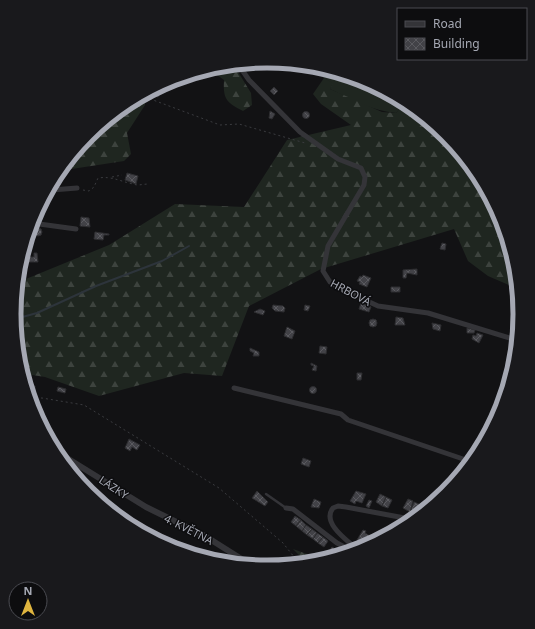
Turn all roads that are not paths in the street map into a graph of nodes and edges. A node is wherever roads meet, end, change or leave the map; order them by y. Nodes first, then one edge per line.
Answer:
1 (242, 70) edge
2 (76, 188) road end
3 (55, 190) edge
4 (38, 224) edge
5 (76, 229) dead end
6 (513, 339) edge
7 (234, 388) dead end
8 (68, 459) edge
9 (466, 460) edge
10 (266, 494) dead end
11 (146, 507) joint
12 (286, 508) joint
13 (406, 517) edge
14 (353, 545) edge
15 (347, 548) edge
16 (242, 559) edge

1 - 6 street, HRBOVÁ
2 - 3 street
4 - 5 street
7 - 9 street
8 - 11 street, LÁZKY
10 - 12 lane
11 - 16 street, 4. KVĚTNA
12 - 15 street
13 - 14 street

